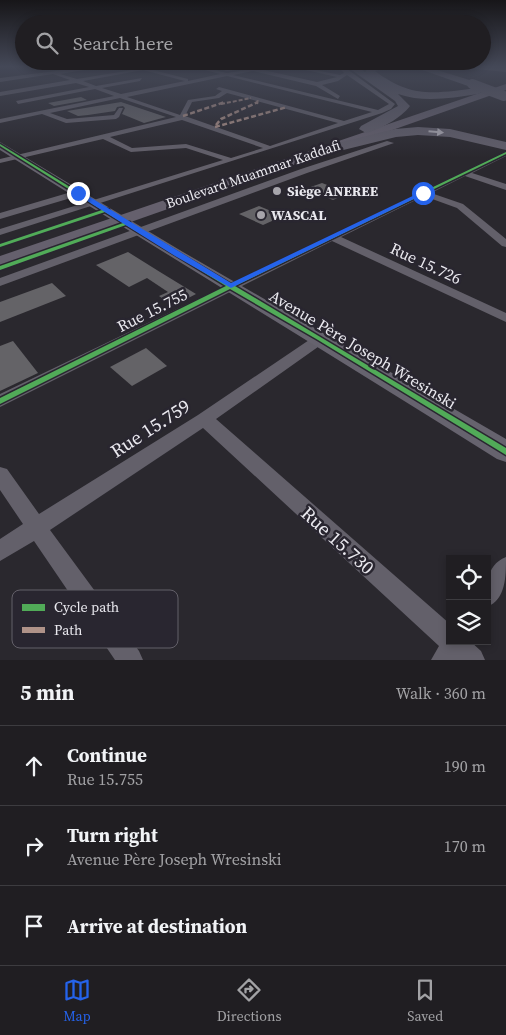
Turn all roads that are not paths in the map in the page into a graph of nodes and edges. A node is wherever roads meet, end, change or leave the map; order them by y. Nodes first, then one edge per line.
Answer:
1 (6, 97) edge
2 (47, 97) edge
3 (115, 97) edge
4 (121, 97) edge
5 (217, 97) edge
6 (249, 97) edge
7 (266, 97) edge
8 (319, 97) edge
9 (337, 97) edge
10 (382, 97) edge
11 (395, 97) edge
12 (454, 97) edge
13 (456, 97) edge
14 (467, 97) edge
15 (258, 99) junction
16 (18, 102) junction
17 (348, 104) junction
18 (121, 109) dead end
19 (41, 112) junction
20 (380, 112) junction
21 (116, 117) junction
22 (181, 118) junction
23 (124, 120) dead end
24 (0, 121) edge
25 (346, 123) junction
26 (133, 124) dead end
27 (142, 127) junction
28 (366, 129) junction
29 (103, 136) junction
30 (506, 140) edge
31 (390, 143) dead end
32 (0, 145) edge
33 (506, 146) edge
34 (270, 148) junction
35 (320, 152) junction
36 (506, 153) edge
37 (20, 156) junction
38 (230, 160) junction
39 (0, 161) edge
40 (464, 173) junction
41 (506, 188) edge
42 (78, 193) junction
43 (423, 193) junction
44 (94, 203) junction
45 (0, 216) edge
46 (117, 216) junction
47 (140, 231) junction
48 (0, 232) edge
49 (332, 237) junction
50 (506, 244) edge
51 (0, 252) edge
52 (0, 262) edge
53 (0, 282) edge
54 (231, 286) junction
55 (506, 318) edge
56 (320, 339) junction
57 (0, 401) edge
58 (204, 418) junction
59 (506, 452) edge
60 (0, 475) edge
61 (35, 527) junction
62 (0, 551) edge
63 (506, 568) edge
64 (80, 590) edge
65 (491, 590) edge
66 (121, 648) edge
67 (457, 652) edge
68 (130, 660) edge

1 - 16 street
2 - 16 street
3 - 19 street
4 - 22 street
5 - 22 street
6 - 15 street
7 - 15 street
8 - 17 street
9 - 17 street
10 - 20 street
11 - 28 highway
12 - 28 main road, Boulevard Muammar Kaddafi
13 - 35 main road, Boulevard Muammar Kaddafi
14 - 30 highway
15 - 25 street
16 - 19 street
17 - 20 street
18 - 21 street
19 - 21 street
19 - 24 street
20 - 25 street
21 - 23 street
22 - 27 street
22 - 34 street
25 - 34 street
26 - 27 street
27 - 29 street
28 - 46 main road, Boulevard Muammar Kaddafi
29 - 37 street
29 - 38 street
31 - 47 street
32 - 37 street, Avenue Père Joseph Wresinski
35 -> 33 highway
34 - 38 street
35 - 46 main road, Boulevard Muammar Kaddafi
36 - 40 street, Rue 15.755
37 - 39 street
37 - 42 street, Avenue Père Joseph Wresinski
38 - 44 street
40 - 41 street
40 - 43 street, Rue 15.755
42 - 44 street, Avenue Père Joseph Wresinski
42 - 45 street
43 - 49 street, Rue 15.755
43 - 50 street
44 - 46 street, Avenue Père Joseph Wresinski
44 - 48 street
46 - 47 street, Avenue Père Joseph Wresinski
46 - 51 main road, Boulevard Muammar Kaddafi
46 - 52 main road, Boulevard Muammar Kaddafi
47 - 53 street
47 - 54 street, Avenue Père Joseph Wresinski
49 - 54 street, Rue 15.755
49 - 55 street, Rue 15.726
54 - 56 street, Avenue Père Joseph Wresinski
54 - 57 street, Rue 15.755
56 - 58 street, Rue 15.759
56 - 59 street, Avenue Père Joseph Wresinski
58 - 61 street, Rue 15.759
58 - 67 street, Rue 15.730
60 - 61 street
61 - 62 street, Rue 15.759
61 - 64 street
63 - 65 street
66 - 68 street

